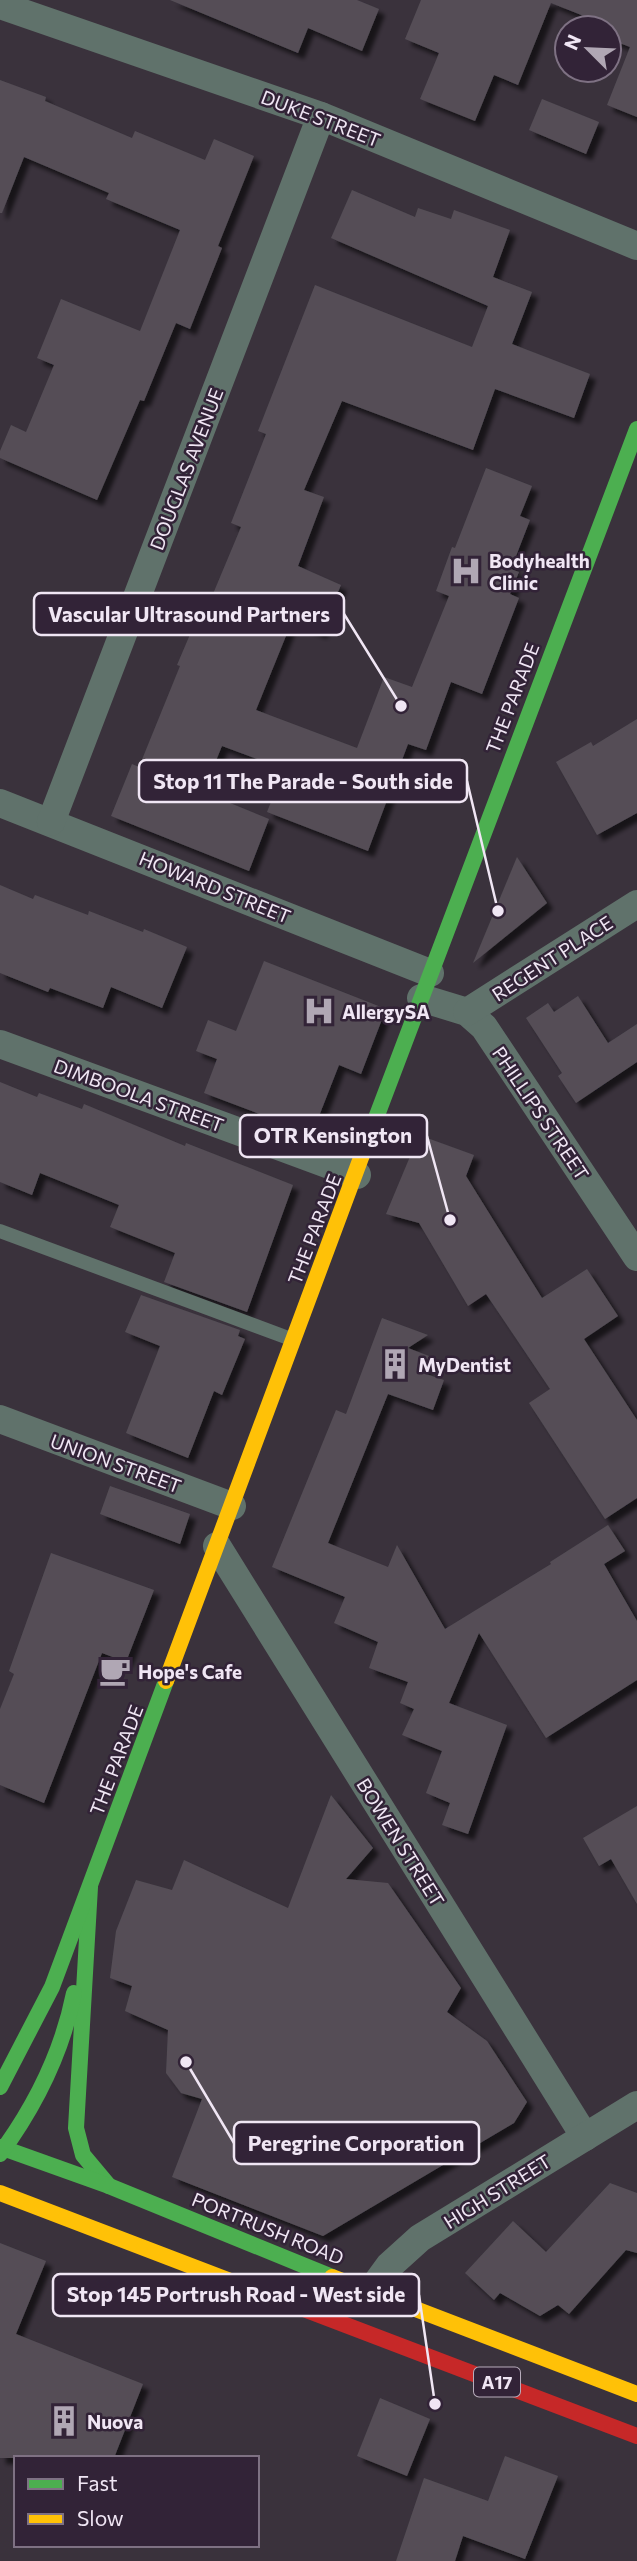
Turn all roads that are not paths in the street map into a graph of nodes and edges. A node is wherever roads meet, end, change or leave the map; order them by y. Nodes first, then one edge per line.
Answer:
1 (0, 5) edge
2 (321, 116) junction
3 (637, 246) edge
4 (637, 429) edge
5 (0, 803) edge
6 (51, 822) junction
7 (637, 904) edge
8 (426, 986) junction
9 (467, 1012) junction
10 (0, 1044) edge
11 (357, 1175) junction
12 (0, 1231) edge
13 (637, 1257) edge
14 (294, 1340) junction
15 (0, 1419) edge
16 (232, 1506) junction
17 (218, 1546) junction
18 (90, 1887) junction
19 (0, 2087) edge
20 (637, 2105) edge
21 (585, 2137) junction
22 (2, 2150) edge
23 (109, 2186) junction
24 (0, 2193) edge
25 (364, 2311) junction
26 (637, 2394) edge
27 (637, 2436) edge

1 - 2 street, DUKE STREET
2 - 3 street, DUKE STREET
2 - 6 street, DOUGLAS AVENUE
4 - 8 main road, THE PARADE
5 - 6 street, HOWARD STREET
6 - 8 street, HOWARD STREET
7 - 9 street, REGENT PLACE
8 - 9 street, PHILLIPS STREET
8 - 11 main road, THE PARADE
9 - 13 street, PHILLIPS STREET
10 - 11 street, DIMBOOLA STREET
11 - 14 main road, THE PARADE
12 - 14 lane
14 - 16 main road, THE PARADE
15 - 16 street, UNION STREET
16 - 17 main road, THE PARADE
17 - 18 main road, THE PARADE
17 - 21 street, BOWEN STREET
18 - 19 main road, THE PARADE
18 - 22 main road, THE PARADE
18 - 23 main road
20 - 21 street, HIGH STREET
21 - 25 street, HIGH STREET
22 - 23 main road, PORTRUSH ROAD / A17
23 - 25 main road, PORTRUSH ROAD / A17
24 - 25 main road, PORTRUSH ROAD / A17
25 - 26 main road, PORTRUSH ROAD / A17
25 - 27 main road, PORTRUSH ROAD / A17

